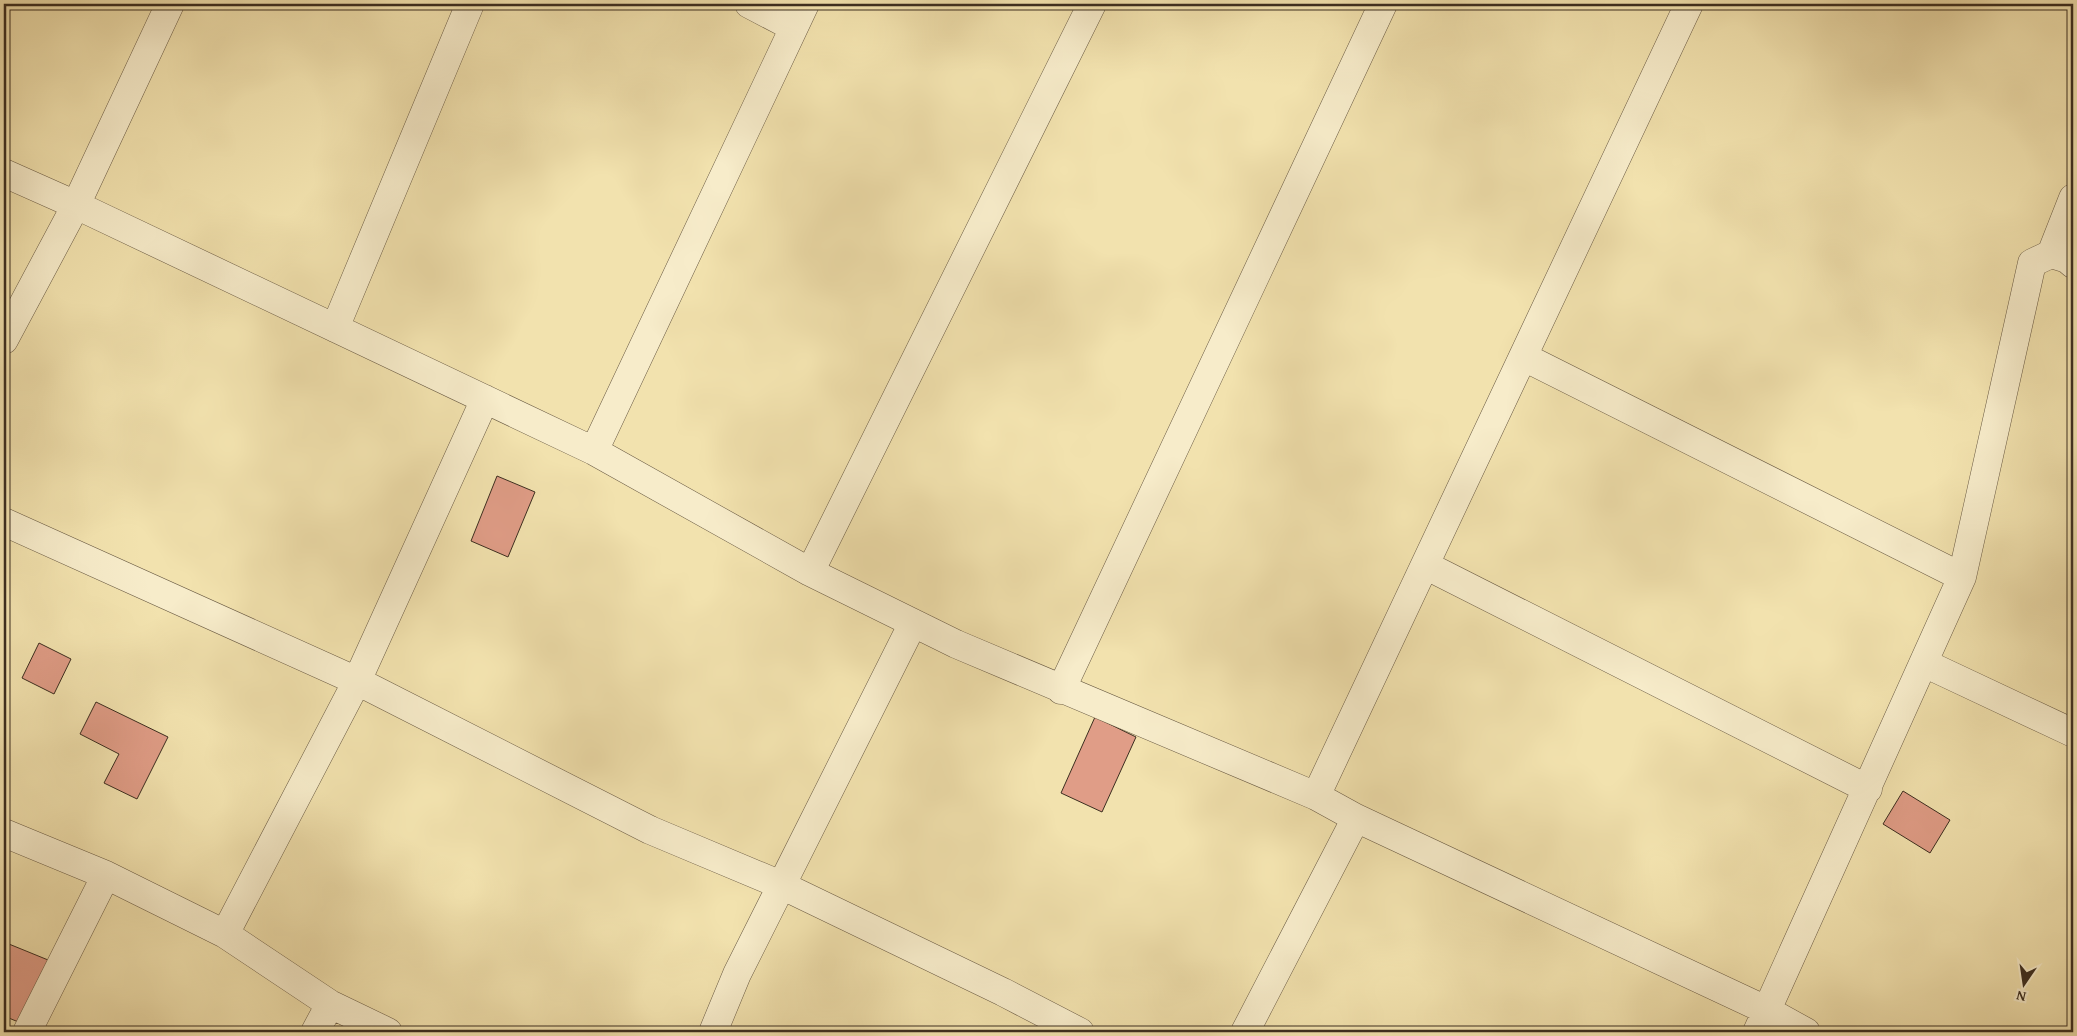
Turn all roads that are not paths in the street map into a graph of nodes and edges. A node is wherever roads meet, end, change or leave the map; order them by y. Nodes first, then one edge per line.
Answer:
1 (170, 4) edge
2 (470, 4) edge
3 (750, 4) edge
4 (1092, 4) edge
5 (1382, 4) edge
6 (1689, 4) edge
7 (799, 15) edge
8 (4, 173) edge
9 (2073, 198) edge
10 (76, 205) junction
11 (2062, 259) edge
12 (335, 328) junction
13 (4, 340) edge
14 (1524, 357) junction
15 (485, 399) junction
16 (594, 452) junction
17 (4, 522) edge
18 (1425, 565) junction
19 (810, 572) junction
20 (1962, 577) junction
21 (913, 623) junction
22 (1924, 663) junction
23 (357, 681) junction
24 (1061, 690) junction
25 (2073, 733) edge
26 (1868, 789) junction
27 (1316, 796) junction
28 (1356, 818) junction
29 (4, 833) edge
30 (106, 875) junction
31 (781, 885) junction
32 (225, 934) junction
33 (330, 1004) junction
34 (1762, 1022) edge
35 (27, 1032) edge
36 (315, 1032) edge
37 (388, 1032) edge
38 (713, 1032) edge
39 (1080, 1032) edge
40 (1245, 1032) edge
41 (1806, 1032) edge

1 - 10 street
2 - 12 street
3 - 7 street
4 - 19 street
5 - 24 street
6 - 14 street
7 - 16 street
8 - 10 street
9 - 11 street
10 - 12 street
10 - 13 street
11 - 20 street
12 - 15 street
14 - 18 street
14 - 20 street
15 - 16 street
15 - 23 street
16 - 19 street
17 - 23 street
18 - 26 street
18 - 27 street
19 - 21 street
20 - 22 street
21 - 24 street
21 - 31 street
22 - 25 street
22 - 26 street
23 - 31 street
23 - 32 street
24 - 27 street
26 - 34 street
27 - 28 street
28 - 34 street
28 - 40 street
29 - 30 street
30 - 32 street
30 - 35 street
31 - 38 street
31 - 39 street
32 - 33 street
33 - 36 street
33 - 37 street
34 - 41 street

